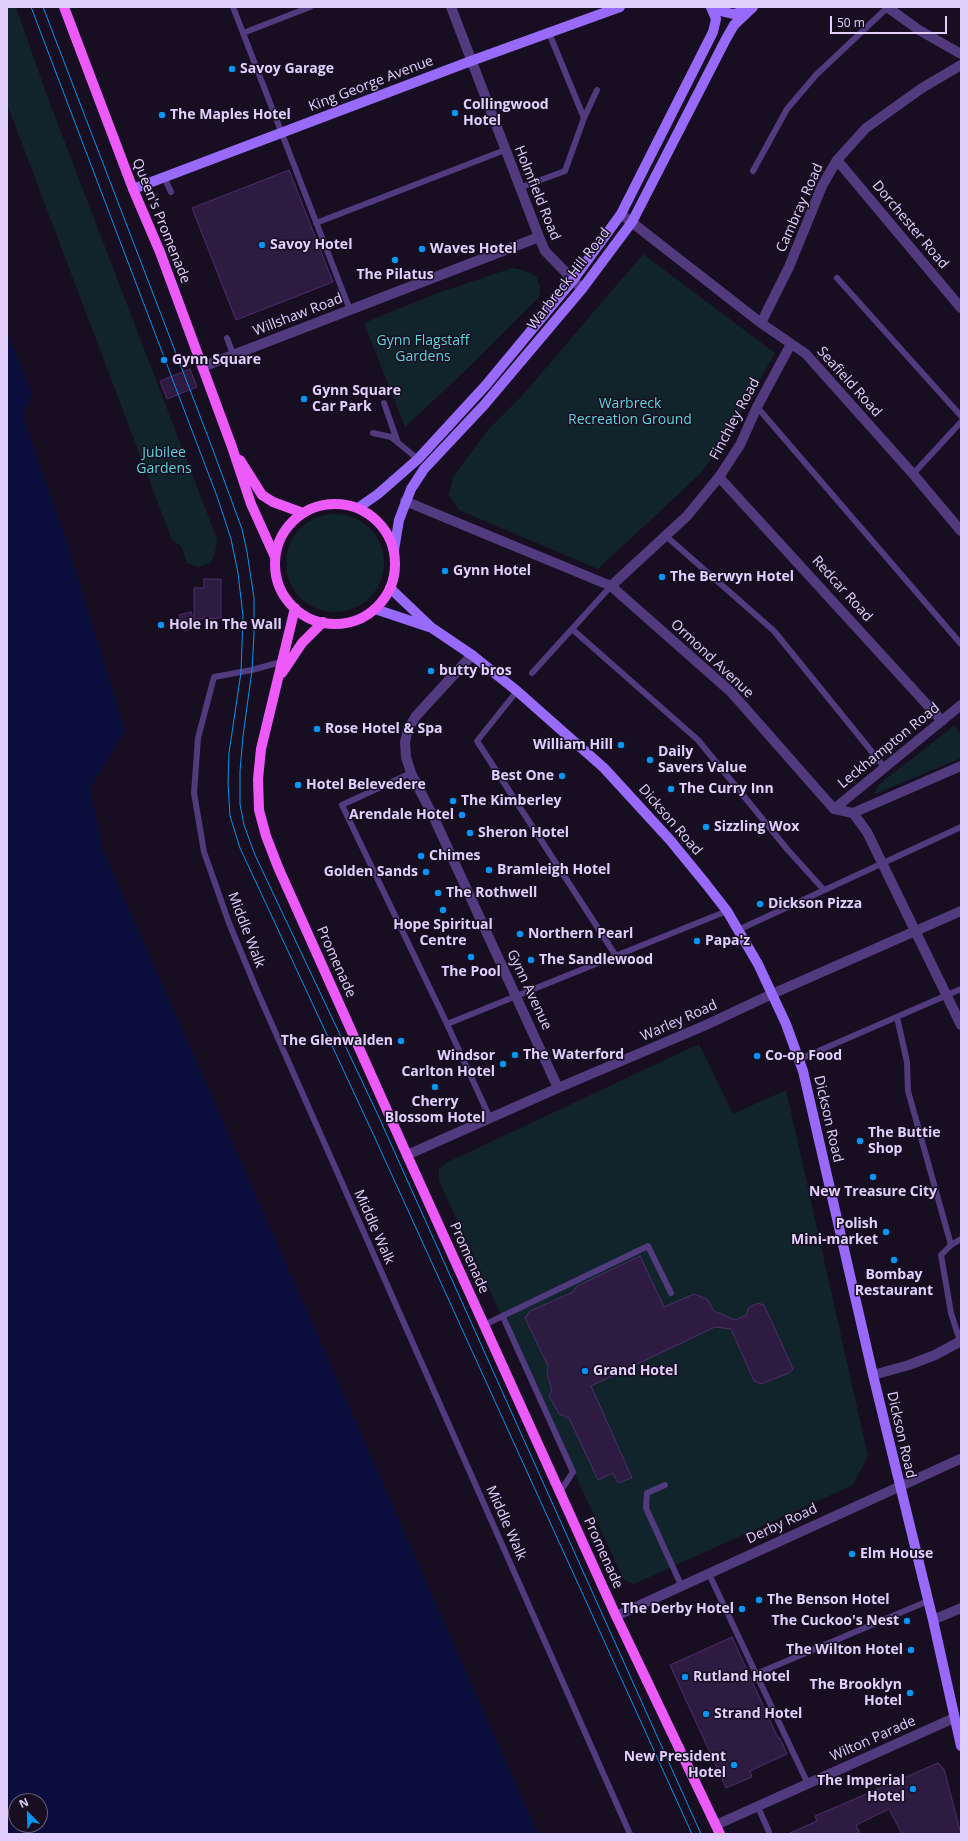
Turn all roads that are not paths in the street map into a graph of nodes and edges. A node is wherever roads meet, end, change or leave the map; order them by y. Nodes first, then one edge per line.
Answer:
1 (64, 7) edge
2 (233, 7) edge
3 (310, 7) edge
4 (451, 7) edge
5 (620, 7) edge
6 (712, 7) edge
7 (887, 7) edge
8 (751, 9) edge
9 (243, 33) junction
10 (549, 33) junction
11 (961, 54) edge
12 (471, 61) junction
13 (961, 65) edge
14 (597, 90) dead end
15 (584, 118) junction
16 (282, 133) junction
17 (505, 150) junction
18 (837, 160) junction
19 (753, 171) dead end
20 (164, 177) junction
21 (519, 188) junction
22 (133, 189) junction
23 (170, 192) dead end
24 (621, 214) junction
25 (632, 222) junction
26 (316, 223) junction
27 (539, 237) junction
28 (838, 278) dead end
29 (573, 280) junction
30 (582, 289) junction
31 (961, 308) edge
32 (350, 310) junction
33 (761, 323) junction
34 (227, 338) dead end
35 (791, 344) junction
36 (234, 354) junction
37 (202, 367) junction
38 (384, 403) dead end
39 (757, 407) junction
40 (961, 416) edge
41 (961, 422) edge
42 (373, 434) dead end
43 (398, 443) junction
44 (232, 446) junction
45 (418, 459) junction
46 (914, 474) junction
47 (719, 477) junction
48 (405, 501) junction
49 (358, 508) junction
50 (303, 513) junction
51 (961, 531) edge
52 (666, 536) junction
53 (394, 550) junction
54 (276, 557) junction
55 (611, 586) junction
56 (390, 588) junction
57 (295, 608) junction
58 (375, 609) junction
59 (323, 622) junction
60 (432, 628) junction
61 (572, 628) junction
62 (961, 644) edge
63 (472, 655) junction
64 (281, 662) junction
65 (532, 673) dead end
66 (278, 679) junction
67 (517, 691) junction
68 (961, 706) edge
69 (942, 721) junction
70 (961, 766) edge
71 (885, 768) junction
72 (411, 773) junction
73 (834, 809) junction
74 (853, 813) junction
75 (961, 827) edge
76 (883, 862) junction
77 (824, 890) junction
78 (727, 911) junction
79 (961, 911) edge
80 (738, 930) junction
81 (917, 931) junction
82 (616, 956) junction
83 (961, 989) edge
84 (772, 994) junction
85 (947, 995) junction
86 (516, 996) junction
87 (897, 1017) junction
88 (447, 1024) junction
89 (961, 1025) edge
90 (800, 1060) junction
91 (558, 1088) junction
92 (490, 1118) junction
93 (407, 1155) junction
94 (961, 1239) edge
95 (951, 1245) junction
96 (671, 1293) dead end
97 (503, 1317) junction
98 (484, 1325) junction
99 (960, 1341) edge
100 (873, 1375) junction
101 (960, 1460) edge
102 (665, 1485) dead end
103 (899, 1486) junction
104 (560, 1492) junction
105 (709, 1574) junction
106 (681, 1585) junction
107 (928, 1601) junction
108 (961, 1608) edge
109 (616, 1616) junction
110 (933, 1620) junction
111 (756, 1674) junction
112 (954, 1718) junction
113 (961, 1746) edge
114 (808, 1784) junction
115 (758, 1806) junction
116 (718, 1830) edge
117 (769, 1832) dead end
118 (630, 1834) edge

1 - 22 main road, Queen's Promenade
2 - 9 lane
3 - 9 lane
4 - 12 street, Holmfield Road
5 - 10 street, King George Avenue
6 - 8 street, Warbreck Hill Road
6 - 24 street, Warbreck Hill Road
7 - 11 street
7 - 19 lane
8 - 25 street, Warbreck Hill Road
9 - 16 lane
10 - 12 street, King George Avenue
10 - 15 lane
12 - 16 street, King George Avenue
12 - 17 street, Holmfield Road
13 - 18 street, Cambray Road
14 - 15 lane
15 - 21 lane
16 - 20 street, King George Avenue
16 - 26 lane
17 - 21 street, Holmfield Road
17 - 26 lane
18 - 31 street, Dorchester Road
18 - 33 street, Cambray Road
20 - 22 street, King George Avenue
20 - 23 lane
21 - 27 street, Holmfield Road
22 - 37 main road, Queen's Promenade
24 - 25 street, Seafield Road
24 - 29 street, Warbreck Hill Road
25 - 30 street, Warbreck Hill Road
25 - 33 street, Seafield Road
26 - 32 lane
27 - 29 street, Holmfield Road
27 - 32 street, Willshaw Road
28 - 40 lane
29 - 30 street, Holmfield Road
29 - 45 street, Warbreck Hill Road
30 - 48 street, Warbreck Hill Road
32 - 36 street, Willshaw Road
33 - 35 street, Seafield Road
34 - 36 lane
35 - 39 street, Finchley Road
35 - 46 street, Seafield Road
36 - 37 street, Willshaw Road
37 - 44 main road, Queen's Promenade
38 - 43 lane
39 - 47 street, Finchley Road
39 - 62 lane
41 - 46 lane
42 - 43 lane
43 - 45 lane
44 - 50 main road, Queen's Promenade
44 - 54 main road, Queen's Promenade
45 - 49 street, Warbreck Hill Road
46 - 51 street, Seafield Road
47 - 52 street, Finchley Road
47 - 69 street, Redcar Road
48 - 53 street, Warbreck Hill Road
48 - 55 street, Ormond Avenue
49 - 50 main road
49 - 53 main road
50 - 54 main road
52 - 55 street, Finchley Road
52 - 71 lane
53 - 56 main road
54 - 57 main road
55 - 61 lane
55 - 73 street, Ormond Avenue
56 - 58 main road
56 - 60 street, Dickson Road
57 - 59 main road
57 - 64 main road, Promenade
58 - 59 main road
58 - 60 street, Dickson Road
59 - 66 main road, Promenade
60 - 63 street, Dickson Road
61 - 65 lane
61 - 77 lane
63 - 67 street, Dickson Road
63 - 72 street, Gynn Avenue
64 - 66 main road, Promenade
64 - 118 lane, Middle Walk
66 - 93 main road, Promenade
67 - 78 street, Dickson Road
67 - 82 lane
68 - 69 street, Leckhampton Road
69 - 71 street, Leckhampton Road
70 - 74 street
71 - 73 street, Leckhampton Road
72 - 86 street, Gynn Avenue
72 - 88 lane
73 - 74 street
74 - 76 street
75 - 76 lane
76 - 77 lane
76 - 81 street
77 - 80 lane
78 - 80 street, Dickson Road
78 - 82 lane
79 - 81 street, Warley Road
80 - 84 street, Dickson Road
81 - 84 street, Warley Road
81 - 85 street
82 - 86 lane
83 - 85 lane
84 - 90 street, Dickson Road
84 - 91 street, Warley Road
85 - 87 lane
85 - 89 street
86 - 88 lane
86 - 91 street, Gynn Avenue
87 - 90 lane
87 - 95 lane
88 - 92 lane
90 - 100 street, Dickson Road
91 - 92 street, Warley Road
92 - 93 street, Warley Road
93 - 98 main road, Promenade
94 - 95 lane
95 - 99 lane
96 - 97 lane
97 - 98 lane
97 - 104 lane
98 - 104 main road, Promenade
99 - 100 street
100 - 103 street, Dickson Road
101 - 103 street, Derby Road
102 - 106 lane
103 - 105 street, Derby Road
103 - 107 street, Dickson Road
104 - 109 main road, Promenade
105 - 106 street, Derby Road
105 - 111 lane
106 - 109 street, Derby Road
107 - 110 street, Dickson Road
107 - 111 lane
108 - 110 street
109 - 116 main road, Promenade
110 - 112 street, Dickson Road
111 - 114 lane
112 - 113 street, Dickson Road
112 - 114 street, Wilton Parade
114 - 115 street, Wilton Parade
115 - 116 street, Wilton Parade
115 - 117 lane

